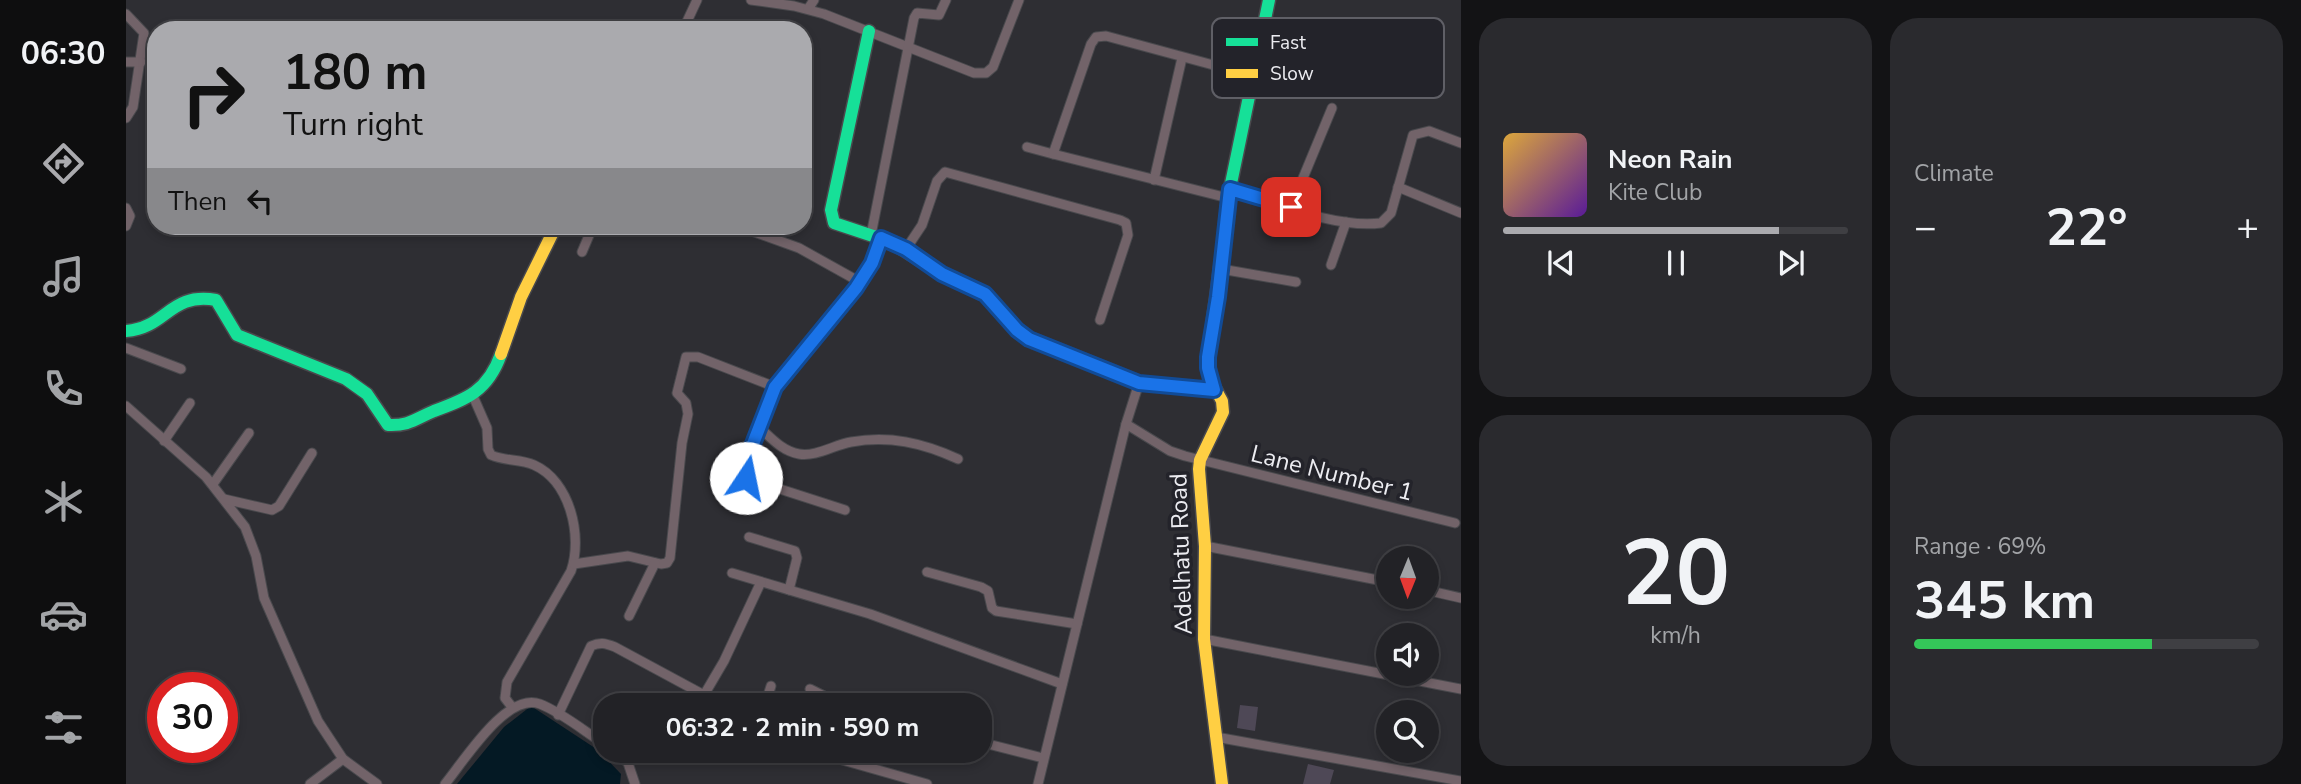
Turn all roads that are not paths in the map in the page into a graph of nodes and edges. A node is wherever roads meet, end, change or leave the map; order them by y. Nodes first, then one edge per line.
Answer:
1 (697, 0) edge
2 (751, 0) edge
3 (814, 0) edge
4 (946, 0) edge
5 (1019, 0) edge
6 (1269, 0) edge
7 (808, 9) junction
8 (126, 14) edge
9 (1265, 18) edge
10 (687, 21) edge
11 (869, 31) junction
12 (144, 38) junction
13 (147, 38) edge
14 (908, 48) junction
15 (1182, 58) junction
16 (126, 62) edge
17 (141, 62) junction
18 (1212, 66) edge
19 (1249, 98) edge
20 (1332, 108) dead end
21 (126, 117) edge
22 (1461, 143) edge
23 (1027, 147) dead end
24 (1053, 154) junction
25 (1154, 180) junction
26 (1398, 187) junction
27 (1229, 194) junction
28 (1291, 207) junction
29 (126, 208) edge
30 (1461, 213) edge
31 (1346, 222) junction
32 (126, 226) edge
33 (552, 235) edge
34 (589, 235) edge
35 (763, 235) edge
36 (876, 236) junction
37 (906, 249) junction
38 (582, 252) dead end
39 (1331, 265) dead end
40 (1221, 269) junction
41 (860, 282) junction
42 (1296, 282) dead end
43 (1100, 320) dead end
44 (126, 331) edge
45 (126, 348) edge
46 (181, 369) dead end
47 (1139, 383) junction
48 (775, 387) junction
49 (1214, 390) junction
50 (473, 396) junction
51 (190, 403) dead end
52 (126, 406) edge
53 (1126, 424) junction
54 (759, 427) junction
55 (249, 433) dead end
56 (164, 441) junction
57 (312, 453) dead end
58 (958, 459) dead end
59 (1200, 460) junction
60 (730, 473) dead end
61 (746, 478) junction
62 (213, 484) junction
63 (224, 499) junction
64 (845, 510) dead end
65 (1455, 523) dead end
66 (749, 537) dead end
67 (1205, 546) junction
68 (655, 563) junction
69 (574, 564) junction
70 (927, 572) dead end
71 (732, 573) dead end
72 (1376, 580) edge
73 (761, 582) junction
74 (789, 590) junction
75 (1439, 593) edge
76 (1461, 598) edge
77 (629, 616) dead end
78 (1077, 624) junction
79 (1204, 639) junction
80 (1062, 684) junction
81 (771, 686) dead end
82 (810, 689) dead end
83 (1461, 690) edge
84 (700, 693) edge
85 (705, 693) edge
86 (769, 693) edge
87 (818, 693) edge
88 (512, 707) junction
89 (558, 715) junction
90 (593, 737) edge
91 (1216, 737) junction
92 (992, 745) edge
93 (343, 758) junction
94 (1043, 758) junction
95 (628, 763) edge
96 (847, 763) edge
97 (902, 781) edge
98 (1461, 781) edge
99 (310, 784) edge
100 (377, 784) edge
101 (445, 784) edge
102 (635, 784) edge
103 (927, 784) edge
104 (1038, 784) edge
105 (1223, 784) edge

1 - 10 street
2 - 7 street
3 - 7 street
4 - 14 street
5 - 14 street
6 - 9 street, Adelhatu Road
7 - 11 street
8 - 12 street
11 - 14 street
11 - 36 street
12 - 13 street
12 - 17 street
14 - 36 street
15 - 18 street
15 - 24 street
15 - 25 street
16 - 17 street
17 - 21 street
19 - 27 street, Adelhatu Road
20 - 28 street
22 - 26 street
23 - 24 street
24 - 25 street
25 - 27 street
26 - 30 street
26 - 31 street
27 - 28 street
27 - 40 street, Adelhatu Road
28 - 31 street
29 - 32 street
31 - 39 street
33 - 50 street
34 - 38 street
35 - 41 street
36 - 37 street
36 - 41 street
37 - 43 street
37 - 47 street
40 - 42 street
40 - 49 street, Adelhatu Road
41 - 48 street
44 - 50 street
45 - 46 street
47 - 49 street
47 - 53 street
48 - 54 street
48 - 68 street
49 - 59 street, Adelhatu Road
50 - 69 street
51 - 56 street
52 - 56 street
53 - 59 street, Lane Number 1
53 - 78 street
54 - 58 street
54 - 61 street
55 - 62 street
56 - 62 street
57 - 63 street
59 - 65 street, Lane Number 1
59 - 67 street, Adelhatu Road
60 - 61 street
61 - 64 street
62 - 63 street
63 - 93 street
66 - 74 street
67 - 72 street
67 - 79 street, Adelhatu Road
68 - 69 street
68 - 77 street
69 - 88 street
70 - 78 street
71 - 73 street
73 - 74 street
73 - 85 street
74 - 80 street
75 - 76 street
78 - 80 street
79 - 83 street
79 - 91 street, Adelhatu Road
80 - 94 street
81 - 86 street
82 - 87 street
84 - 89 street
88 - 89 street
88 - 101 street
89 - 90 street
91 - 98 street
91 - 105 street, Adelhatu Road
92 - 94 street
93 - 99 street
93 - 100 street
94 - 104 street
95 - 102 street
96 - 97 street
97 - 103 street

